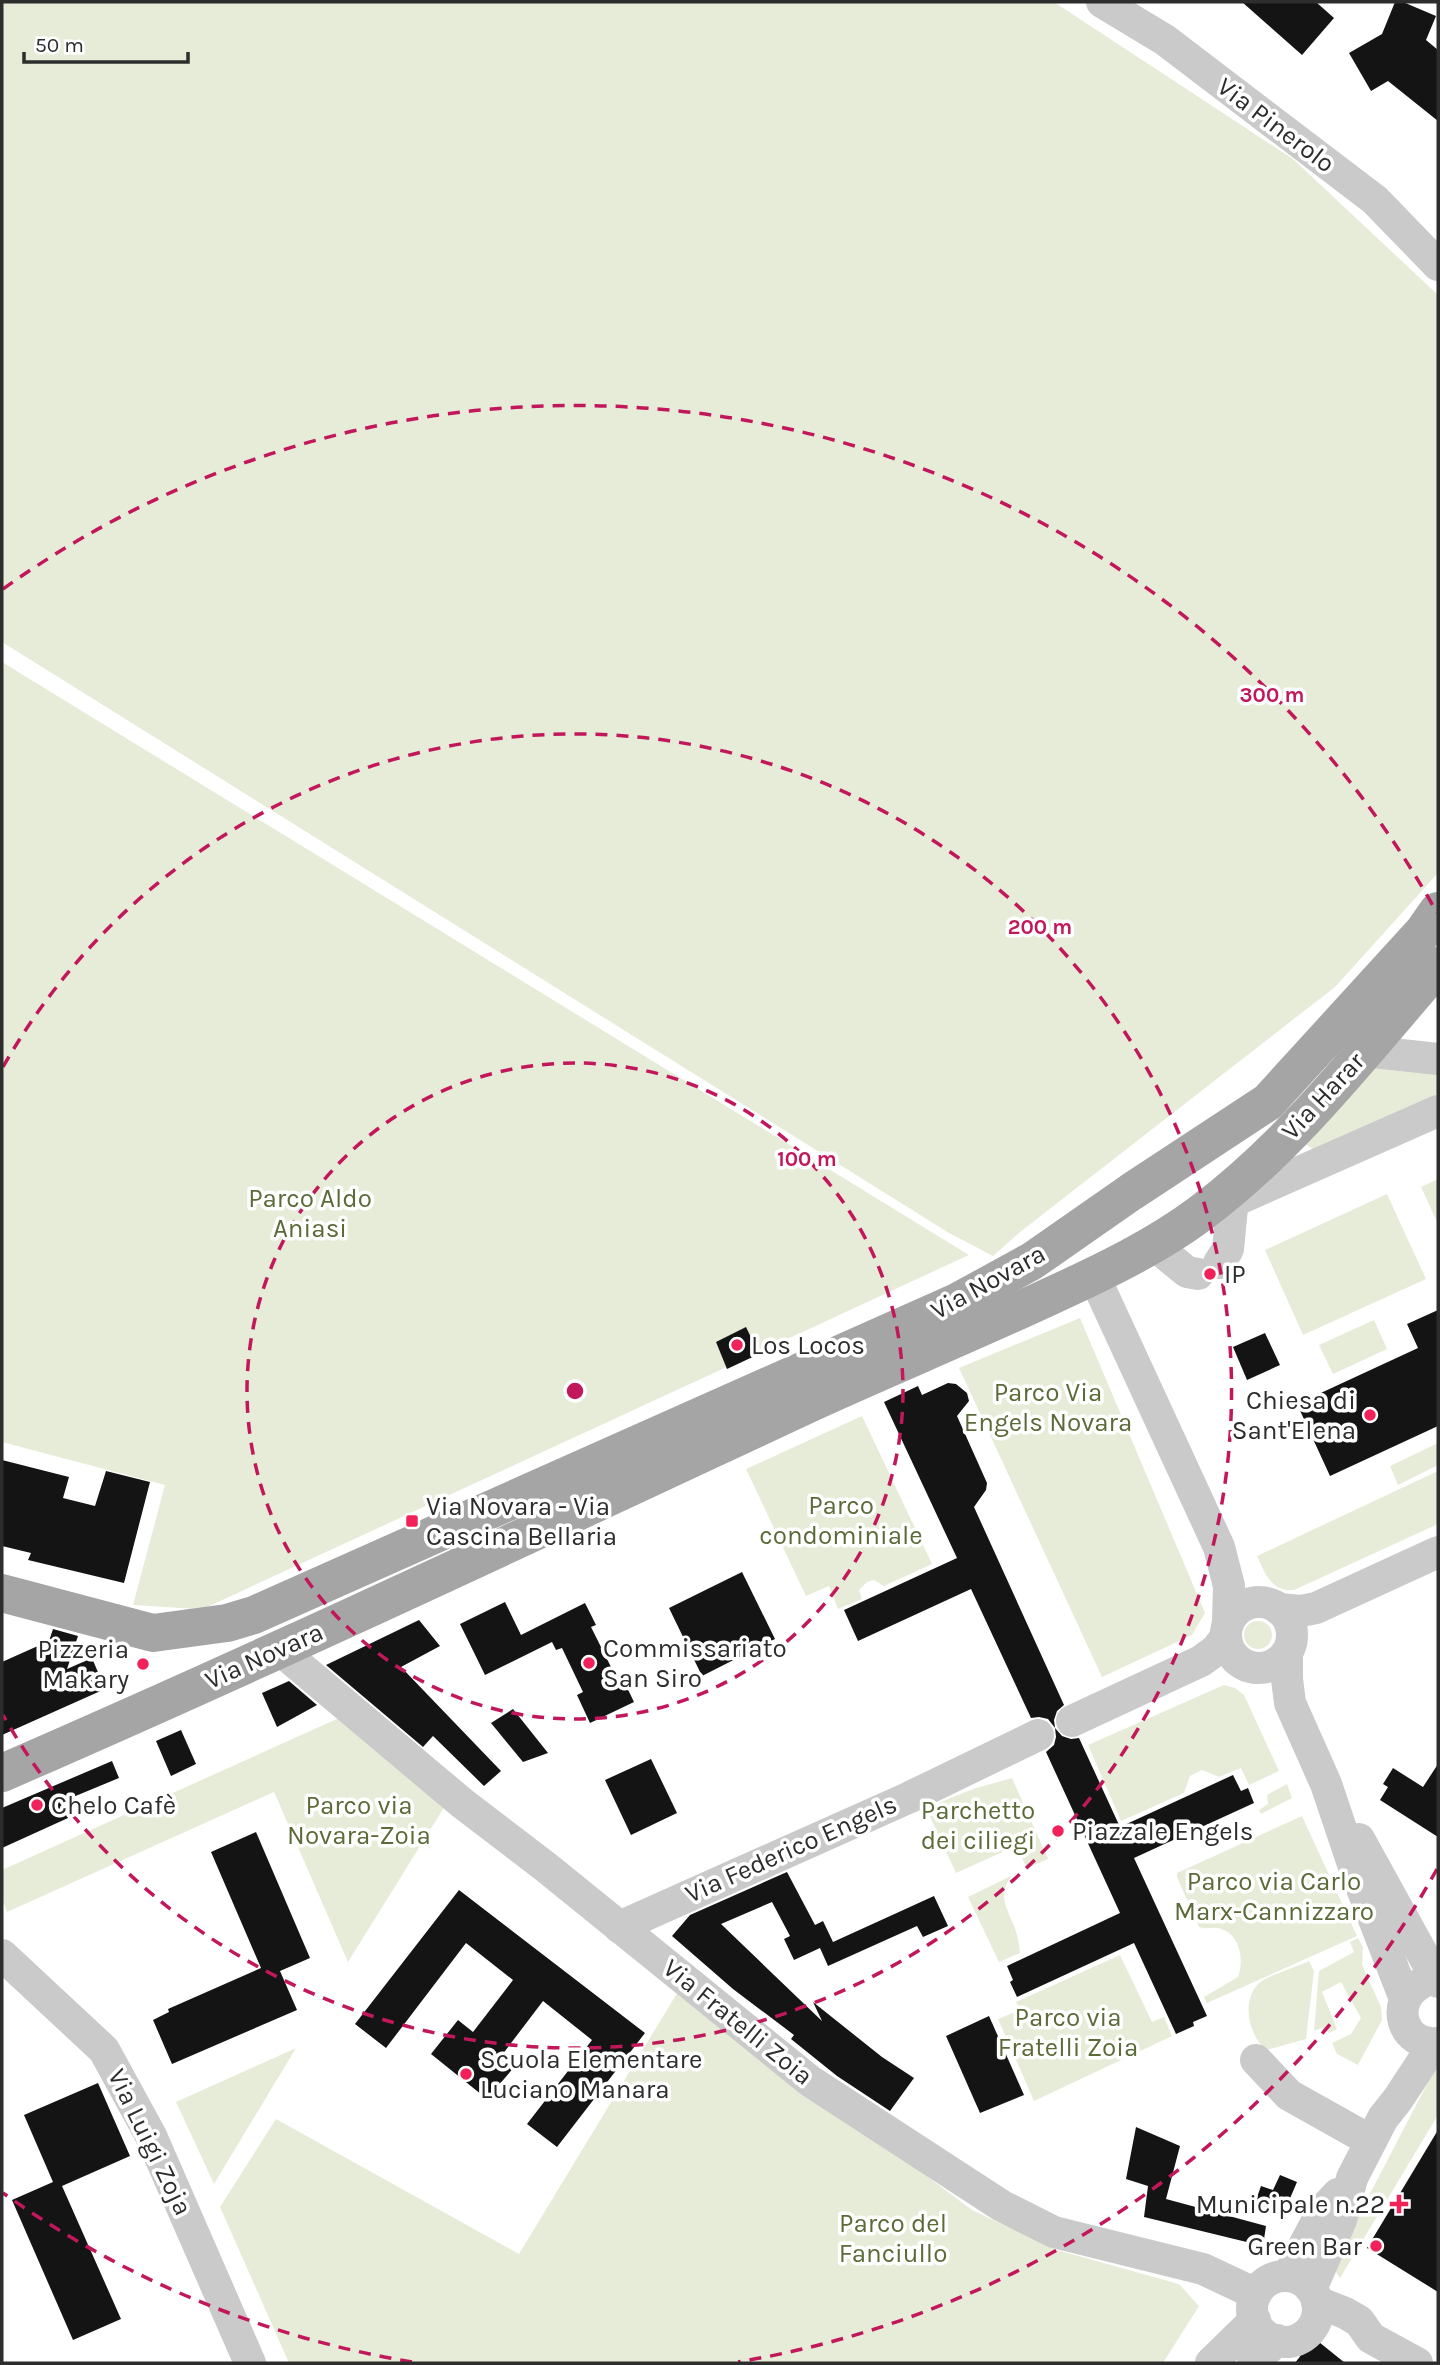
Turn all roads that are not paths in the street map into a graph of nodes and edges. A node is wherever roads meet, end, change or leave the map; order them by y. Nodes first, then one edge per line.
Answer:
1 (1102, 2) edge
2 (1140, 11) edge
3 (1438, 264) edge
4 (1438, 911) edge
5 (1438, 966) edge
6 (1320, 1047) junction
7 (1365, 1051) junction
8 (1438, 1059) edge
9 (1268, 1102) junction
10 (1438, 1111) edge
11 (1234, 1195) junction
12 (1197, 1216) joint
13 (1153, 1244) junction
14 (1032, 1261) junction
15 (1094, 1276) junction
16 (1039, 1316) dead end
17 (508, 1501) junction
18 (526, 1535) junction
19 (1219, 1547) junction
20 (1438, 1552) edge
21 (2, 1593) edge
22 (1274, 1606) junction
23 (1316, 1608) junction
24 (1227, 1630) junction
25 (153, 1633) junction
26 (328, 1639) dead end
27 (1290, 1645) junction
28 (279, 1648) junction
29 (1253, 1669) junction
30 (161, 1701) junction
31 (1294, 1714) junction
32 (1072, 1721) dead end
33 (1038, 1735) dead end
34 (2, 1773) edge
35 (1326, 1784) junction
36 (619, 1927) junction
37 (2, 1955) edge
38 (1438, 1982) edge
39 (1405, 1998) junction
40 (1427, 2040) edge
41 (1256, 2060) dead end
42 (1377, 2129) junction
43 (1307, 2298) junction
44 (1263, 2318) junction
45 (250, 2363) edge
46 (1211, 2363) edge
47 (1253, 2363) edge
48 (1417, 2363) edge

1 - 2 street, Via Pinerolo
2 - 3 street, Via Pinerolo
4 - 6 main road, Via Harar
5 - 7 main road, Via Harar
6 - 7 street
6 - 9 main road, Via Novara
7 - 8 street
7 - 11 main road, Via Harar
9 - 14 main road, Via Novara
9 - 15 main road
10 - 11 street
11 - 12 main road, Via Harar
11 - 13 street
12 - 13 main road, Via Novara
13 - 15 main road, Via Novara
14 - 15 main road
14 - 17 main road, Via Novara
15 - 18 main road, Via Novara
15 - 19 street
16 - 26 street
17 - 18 street
17 - 25 main road, Via Novara
18 - 28 main road, Via Novara
19 - 22 street
19 - 24 street
20 - 23 street
21 - 25 main road
22 - 23 street
22 - 24 street
22 - 27 street
23 - 27 street
24 - 29 street
24 - 32 street
25 - 30 main road
27 - 29 street
27 - 31 street
28 - 30 main road, Via Novara
28 - 36 street, Via Fratelli Zoia
29 - 31 street
30 - 34 main road, Via Novara
31 - 35 street
33 - 36 street, Via Federico Engels
35 - 38 street
35 - 39 street
36 - 44 street, Via Fratelli Zoia
37 - 45 street, Via Luigi Zoja
38 - 39 street
39 - 40 street
40 - 42 street
41 - 42 street
42 - 43 street
43 - 44 street
43 - 44 street
43 - 48 street
44 - 46 street
44 - 47 street

